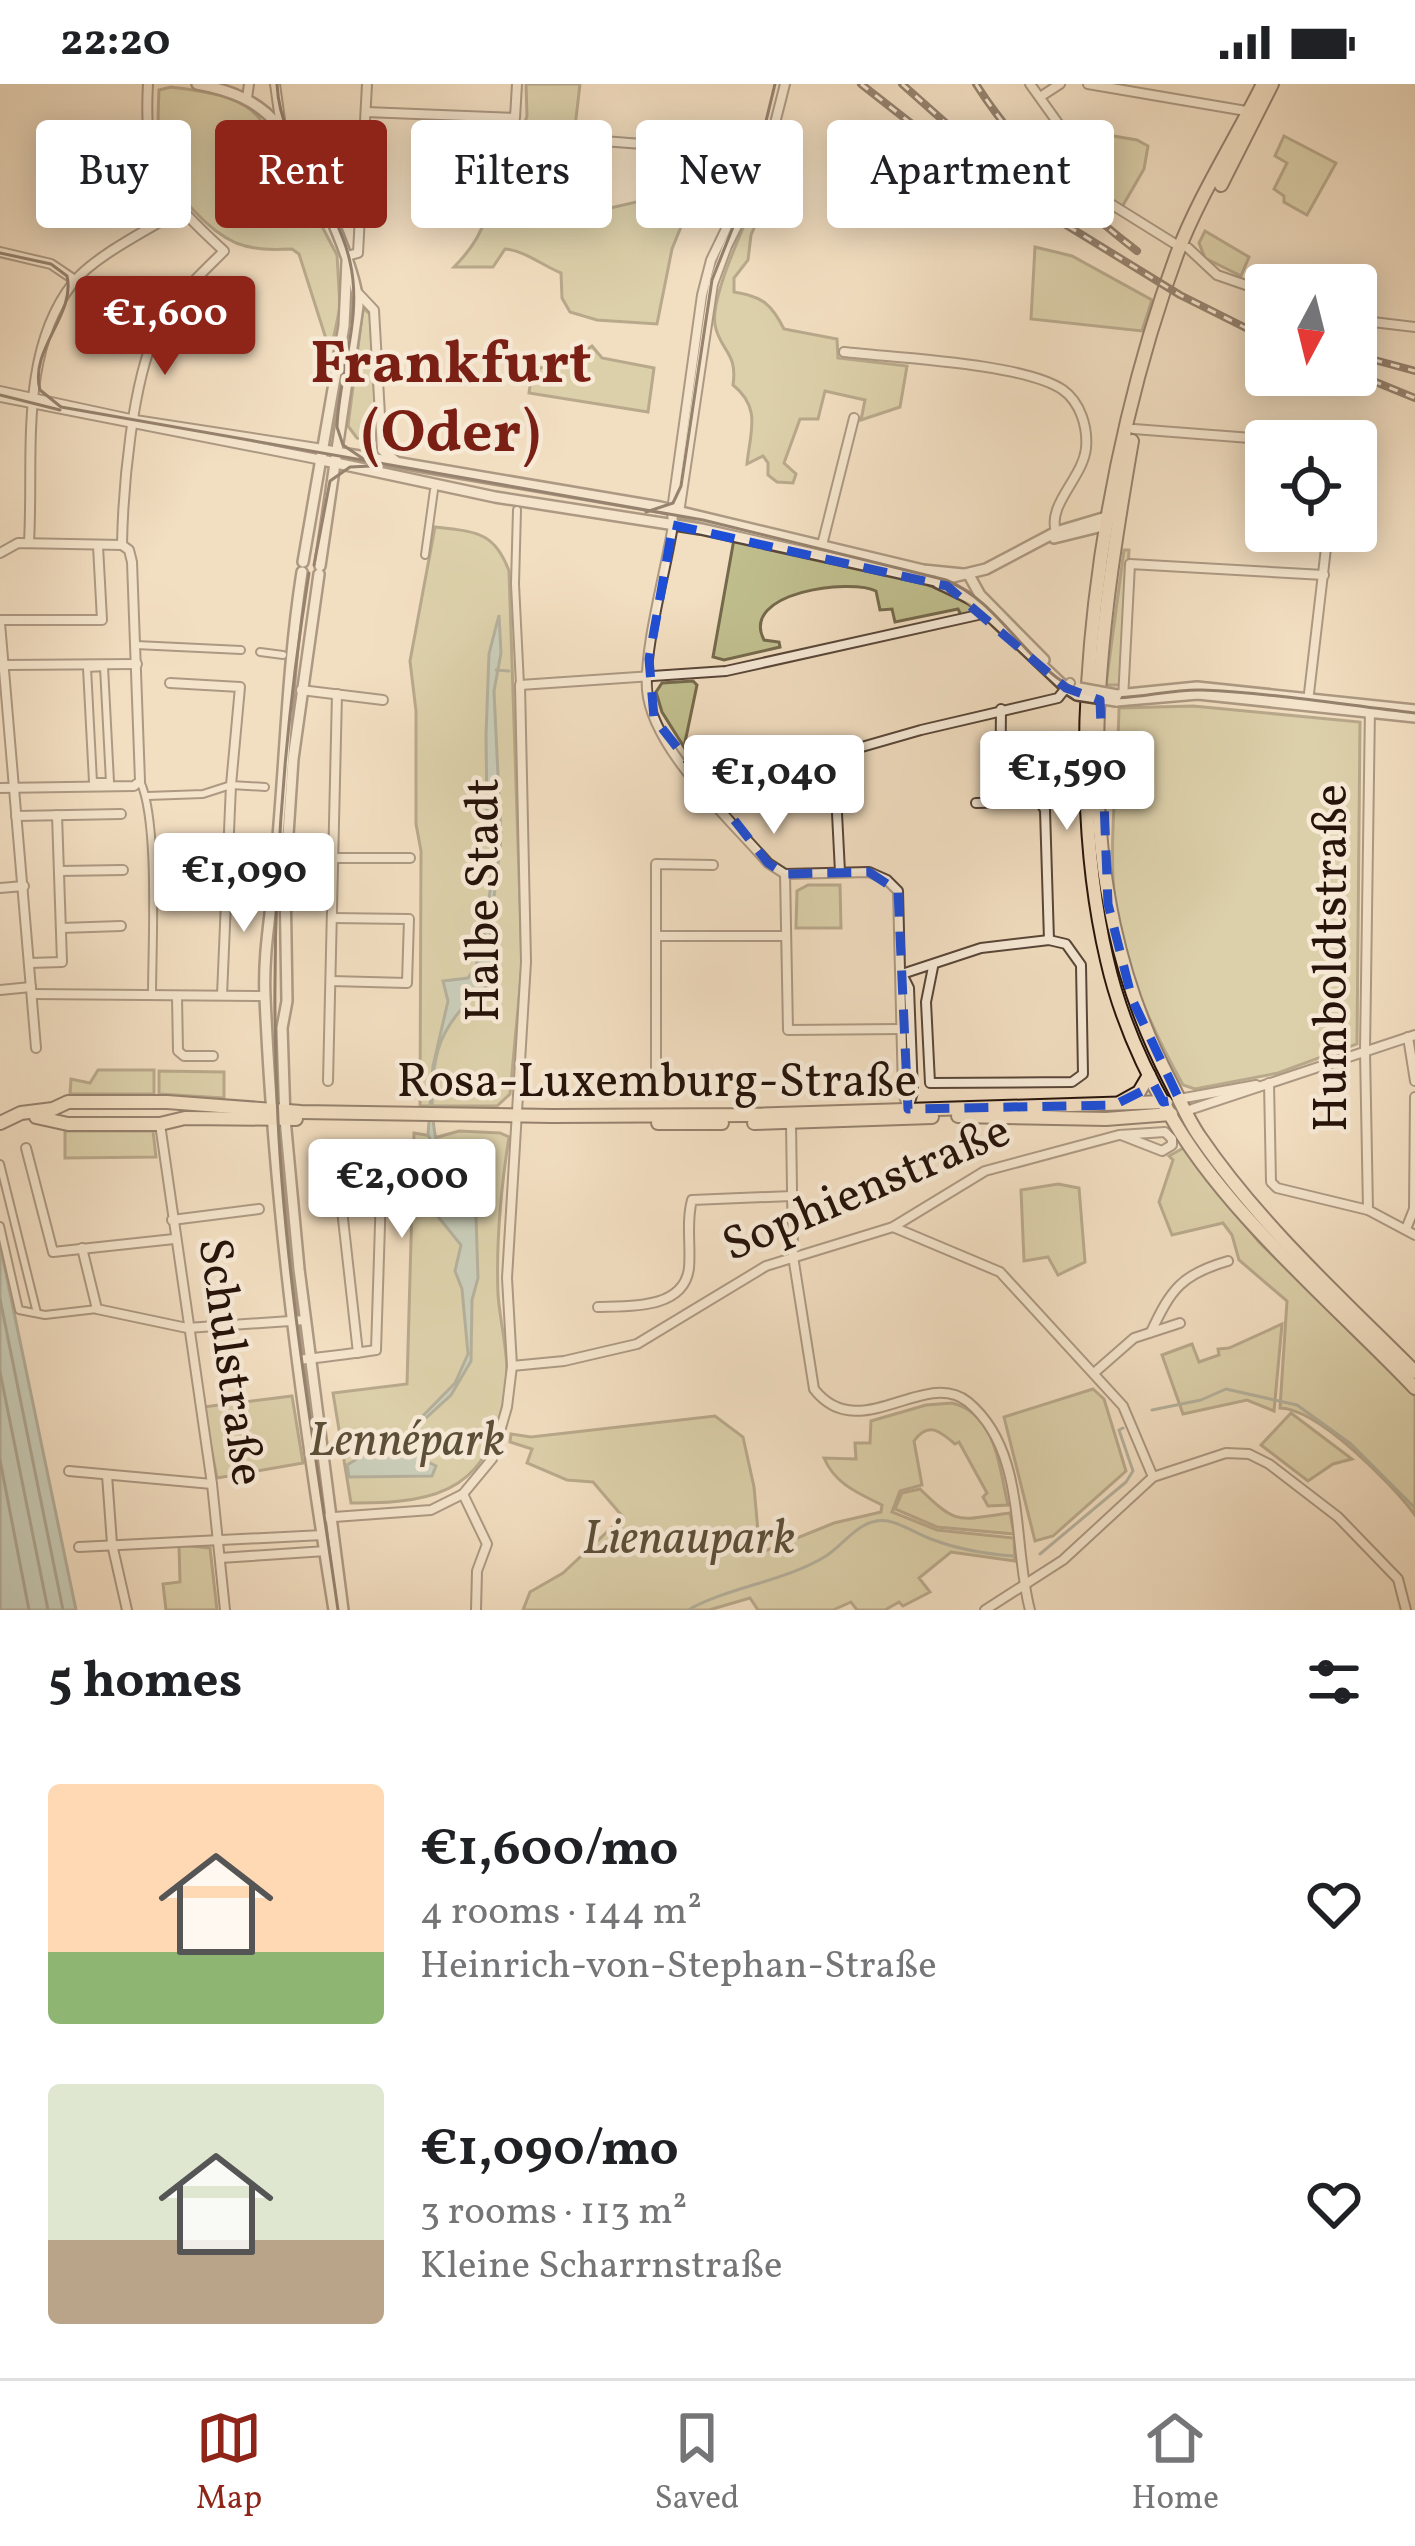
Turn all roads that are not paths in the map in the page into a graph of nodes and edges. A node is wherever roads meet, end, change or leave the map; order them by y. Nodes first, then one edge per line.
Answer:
1 (148, 84) edge
2 (197, 84) edge
3 (249, 84) edge
4 (274, 84) edge
5 (367, 84) edge
6 (518, 84) edge
7 (785, 84) edge
8 (1030, 84) edge
9 (1060, 84) edge
10 (1088, 84) edge
11 (1162, 84) edge
12 (1263, 84) edge
13 (1272, 84) edge
14 (1160, 97) junction
15 (247, 98) junction
16 (1040, 98) junction
17 (365, 112) junction
18 (1253, 112) junction
19 (151, 120) edge
20 (272, 120) edge
21 (280, 120) edge
22 (776, 120) edge
23 (191, 220) edge
24 (153, 228) edge
25 (337, 228) edge
26 (726, 228) edge
27 (737, 228) edge
28 (1184, 248) junction
29 (0, 252) edge
30 (352, 255) junction
31 (74, 281) junction
32 (1245, 285) edge
33 (358, 293) junction
34 (1377, 322) edge
35 (158, 326) junction
36 (1415, 327) edge
37 (844, 352) dead end
38 (0, 394) edge
39 (35, 402) junction
40 (854, 418) dead end
41 (135, 423) junction
42 (1134, 429) junction
43 (1245, 438) edge
44 (329, 456) junction
45 (398, 462) junction
46 (434, 490) dead end
47 (517, 510) dead end
48 (675, 510) junction
49 (1109, 519) junction
50 (673, 525) junction
51 (1056, 532) junction
52 (1043, 540) junction
53 (29, 542) junction
54 (122, 545) junction
55 (822, 545) junction
56 (98, 547) junction
57 (1326, 552) edge
58 (0, 553) edge
59 (425, 555) dead end
60 (986, 569) junction
61 (969, 574) junction
62 (1324, 575) junction
63 (928, 580) junction
64 (977, 591) junction
65 (962, 594) junction
66 (990, 611) junction
67 (0, 622) edge
68 (136, 645) junction
69 (241, 650) dead end
70 (260, 652) dead end
71 (283, 655) dead end
72 (3, 659) edge
73 (137, 664) junction
74 (647, 674) junction
75 (170, 683) dead end
76 (520, 685) junction
77 (288, 689) junction
78 (1073, 689) junction
79 (301, 690) junction
80 (338, 694) junction
81 (1120, 698) junction
82 (383, 700) dead end
83 (1308, 702) junction
84 (1370, 709) junction
85 (1001, 710) junction
86 (1415, 714) edge
87 (836, 774) dead end
88 (140, 781) junction
89 (110, 782) joint
90 (231, 784) junction
91 (0, 788) edge
92 (13, 788) junction
93 (265, 788) dead end
94 (147, 796) junction
95 (711, 796) junction
96 (1000, 802) junction
97 (976, 803) dead end
98 (122, 814) dead end
99 (57, 815) junction
100 (16, 816) junction
101 (333, 858) junction
102 (410, 859) dead end
103 (713, 865) dead end
104 (123, 870) dead end
105 (59, 871) junction
106 (840, 872) junction
107 (784, 874) junction
108 (24, 886) junction
109 (0, 888) edge
110 (267, 918) junction
111 (332, 918) junction
112 (287, 920) junction
113 (121, 926) dead end
114 (61, 928) junction
115 (656, 936) junction
116 (786, 936) junction
117 (1048, 940) junction
118 (29, 963) junction
119 (933, 967) junction
120 (902, 974) junction
121 (332, 982) junction
122 (0, 990) edge
123 (32, 991) junction
124 (152, 995) junction
125 (222, 995) junction
126 (265, 995) junction
127 (177, 996) junction
128 (901, 1029) junction
129 (1412, 1036) edge
130 (36, 1048) dead end
131 (1365, 1052) junction
132 (213, 1056) dead end
133 (656, 1075) dead end
134 (1149, 1075) junction
135 (328, 1081) dead end
136 (1415, 1081) edge
137 (1269, 1083) junction
138 (1415, 1096) edge
139 (1114, 1105) junction
140 (1182, 1105) junction
141 (1166, 1108) junction
142 (57, 1113) junction
143 (908, 1113) junction
144 (279, 1114) junction
145 (794, 1118) junction
146 (516, 1119) junction
147 (2, 1122) edge
148 (160, 1124) junction
149 (1121, 1135) junction
150 (26, 1148) dead end
151 (0, 1164) edge
152 (3, 1184) edge
153 (791, 1196) junction
154 (259, 1209) dead end
155 (1369, 1210) junction
156 (172, 1220) junction
157 (20, 1224) junction
158 (893, 1227) junction
159 (1, 1228) edge
160 (1411, 1232) edge
161 (174, 1239) junction
162 (82, 1248) junction
163 (793, 1256) junction
164 (27, 1261) junction
165 (1228, 1261) dead end
166 (9, 1265) junction
167 (598, 1307) dead end
168 (98, 1309) junction
169 (41, 1314) junction
170 (305, 1320) junction
171 (292, 1321) junction
172 (1180, 1322) dead end
173 (187, 1328) junction
174 (1151, 1332) junction
175 (358, 1353) junction
176 (310, 1359) junction
177 (298, 1360) junction
178 (512, 1366) junction
179 (1415, 1372) edge
180 (1094, 1373) junction
181 (1415, 1388) edge
182 (69, 1471) dead end
183 (107, 1474) junction
184 (1153, 1477) junction
185 (212, 1484) junction
186 (463, 1494) junction
187 (326, 1517) junction
188 (322, 1534) junction
189 (218, 1540) junction
190 (112, 1544) junction
191 (331, 1546) junction
192 (79, 1547) dead end
193 (220, 1558) junction
194 (1023, 1584) junction
195 (127, 1610) edge
196 (225, 1610) edge
197 (334, 1610) edge
198 (343, 1610) edge
199 (476, 1610) edge
200 (985, 1610) edge
201 (1030, 1610) edge
202 (1406, 1610) edge

1 - 19 street
2 - 15 street
3 - 15 street
4 - 21 street
5 - 17 street
6 - 17 street
7 - 22 street
8 - 16 street
9 - 16 street
10 - 14 street
11 - 14 street
12 - 18 main road
13 - 18 main road
14 - 18 street
15 - 20 street
16 - 28 street
17 - 30 street
18 - 28 main road
23 - 35 street
24 - 31 street
25 - 30 street
26 - 48 street
27 - 48 street
28 - 32 street
28 - 42 main road
28 - 49 main road
29 - 31 street
30 - 33 street
30 - 44 street
31 - 35 street
31 - 39 street
33 - 44 street
33 - 45 street
34 - 36 street
35 - 41 street
37 - 51 street
38 - 39 street
39 - 41 street
39 - 53 street
40 - 55 street
41 - 44 street
41 - 54 street
42 - 43 street
42 - 49 main road
44 - 45 street
44 - 50 street
44 - 77 street
44 - 79 street
45 - 48 street
46 - 59 street
47 - 76 street, Halbe Stadt
48 - 50 street
48 - 55 street
49 - 51 street
49 - 52 street
49 - 134 main road
49 - 140 main road
50 - 63 street
50 - 74 street
51 - 52 street
52 - 60 street
53 - 56 street
53 - 58 street
54 - 56 street
54 - 68 street
55 - 61 street
56 - 67 street
57 - 62 street
60 - 61 street
60 - 64 street
61 - 63 street
61 - 64 street
61 - 65 street
62 - 81 street
62 - 83 street
63 - 65 street
64 - 66 street
65 - 66 street
66 - 74 street
66 - 78 street
67 - 72 street
68 - 69 street
68 - 73 street
70 - 71 street
72 - 73 street
72 - 92 street
73 - 88 street
74 - 76 street
74 - 95 street
75 - 90 street
76 - 146 street, Halbe Stadt
77 - 79 street
77 - 110 street
78 - 81 street, bridge
78 - 85 street
79 - 80 street
79 - 112 street
80 - 82 street
80 - 101 street
81 - 83 street
83 - 84 street
84 - 86 street
84 - 131 street, Humboldtstraße
85 - 95 street
85 - 96 street
87 - 106 street
88 - 92 street
88 - 94 street
89 - 89 street
90 - 93 street
90 - 94 street
90 - 125 street
91 - 92 street
92 - 100 street
94 - 124 street
95 - 107 street
96 - 97 street
96 - 117 street
98 - 99 street
99 - 100 street
99 - 105 street
100 - 108 street
101 - 102 street
101 - 111 street
103 - 115 street
104 - 105 street
105 - 114 street
106 - 107 street
106 - 120 street
107 - 116 street
108 - 109 street
108 - 118 street
110 - 112 street
110 - 126 street
111 - 121 street
111 - 121 street
112 - 144 street
113 - 114 street
114 - 118 street
115 - 116 street
115 - 133 street
116 - 128 street
117 - 119 street
117 - 119 street
118 - 123 street
119 - 120 street
120 - 128 street
120 - 143 street
121 - 135 street
122 - 123 street
123 - 124 street
123 - 130 street
124 - 127 street
125 - 126 street
125 - 127 street
126 - 144 street
127 - 132 street
128 - 143 street
129 - 131 street
129 - 136 street
131 - 137 street
131 - 155 street, Humboldtstraße
134 - 139 main road
134 - 141 main road
137 - 140 street
137 - 155 street
138 - 160 street
139 - 141 main road, Rosa-Luxemburg-Straße
139 - 143 main road, Rosa-Luxemburg-Straße
140 - 141 main road, Rosa-Luxemburg-Straße
140 - 179 main road
141 - 143 main road, Rosa-Luxemburg-Straße
141 - 181 main road
142 - 144 main road
142 - 147 main road
142 - 148 main road
143 - 145 main road, Rosa-Luxemburg-Straße
144 - 146 main road, Rosa-Luxemburg-Straße
144 - 148 main road
144 - 170 street
144 - 171 street
145 - 146 main road, Rosa-Luxemburg-Straße
145 - 153 street
146 - 178 street, Halbe Stadt
148 - 156 street, Schulstraße
149 - 149 street, Sophienstraße
149 - 158 street, Sophienstraße
150 - 162 street
151 - 152 street
152 - 157 street
153 - 163 street
153 - 167 street
154 - 156 street
155 - 160 street
156 - 161 street, Schulstraße
157 - 159 street
157 - 164 street
158 - 163 street, Sophienstraße
158 - 180 street
159 - 166 street
161 - 162 street
161 - 173 street, Schulstraße
162 - 168 street
163 - 178 street, Sophienstraße
163 - 194 street
164 - 166 street
164 - 169 street
165 - 174 street
166 - 169 street
168 - 169 street
168 - 173 street
170 - 171 street
170 - 176 street
171 - 173 street
171 - 177 street
172 - 174 street
173 - 185 street, Schulstraße
174 - 180 street
175 - 175 street
175 - 176 street
176 - 177 street
176 - 187 street
177 - 187 street
178 - 186 street, Halbe Stadt
180 - 184 street
182 - 183 street
183 - 185 street
183 - 190 street
184 - 194 street
184 - 202 street
185 - 189 street, Schulstraße
186 - 187 street
186 - 199 street
187 - 188 street
187 - 191 street
188 - 189 street
188 - 191 street
189 - 190 street
189 - 193 street, Schulstraße
190 - 192 street
190 - 195 street
191 - 193 street
191 - 197 street
191 - 198 street
193 - 196 street, Schulstraße
194 - 200 street
194 - 201 street

